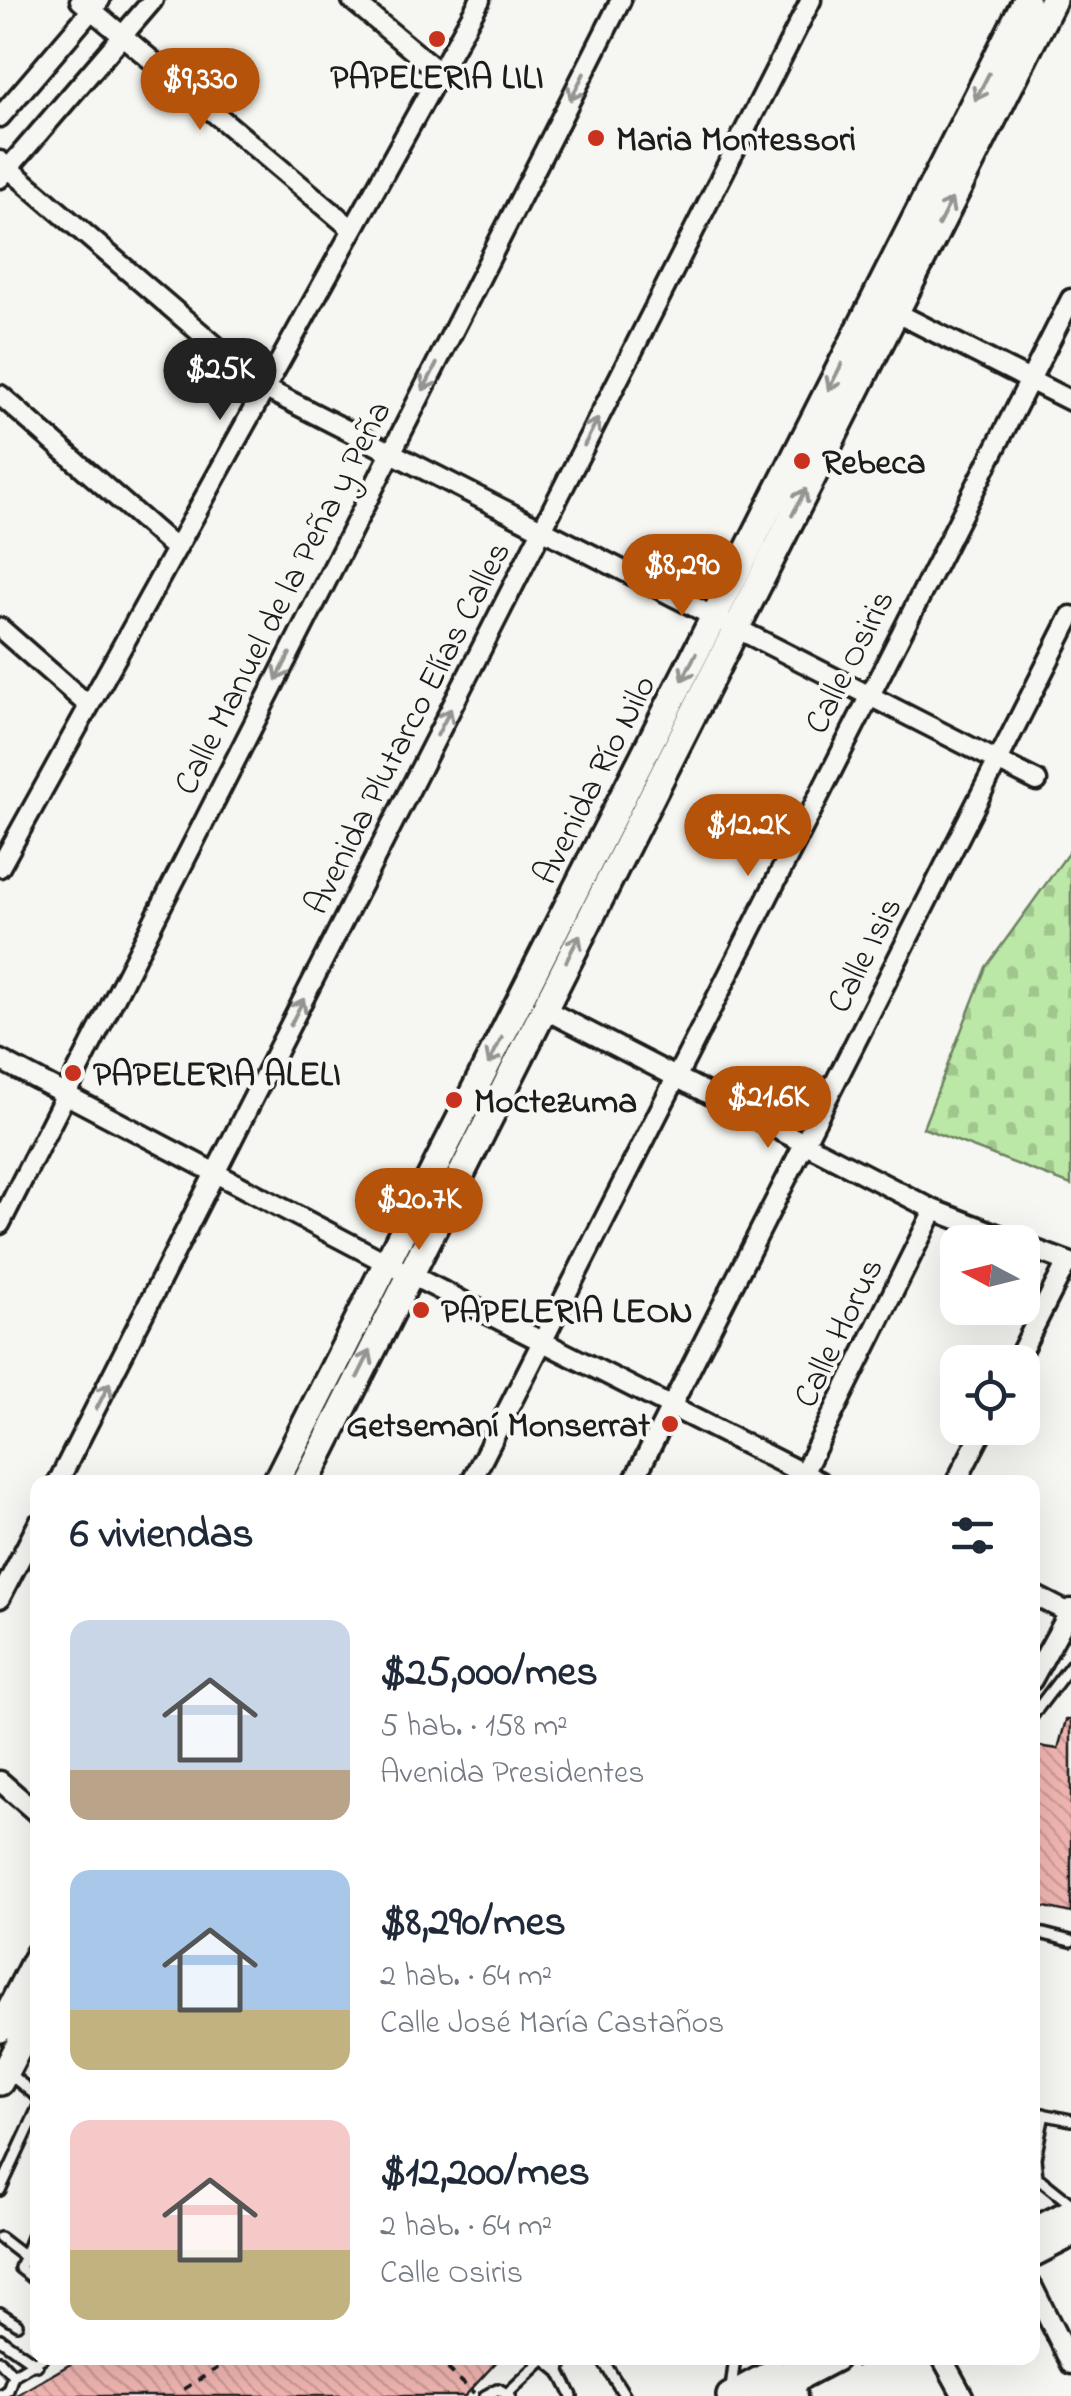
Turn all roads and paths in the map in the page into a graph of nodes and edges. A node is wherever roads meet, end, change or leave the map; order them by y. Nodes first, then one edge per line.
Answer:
1 (153, 0) edge
2 (352, 0) edge
3 (480, 0) edge
4 (621, 0) edge
5 (811, 0) edge
6 (1026, 0) edge
7 (1052, 0) edge
8 (91, 3) edge
9 (122, 36) junction
10 (440, 73) junction
11 (0, 116) edge
12 (3, 169) edge
13 (352, 229) junction
14 (1071, 299) edge
15 (895, 312) junction
16 (1030, 380) junction
17 (266, 389) junction
18 (0, 395) edge
19 (1071, 401) edge
20 (391, 453) junction
21 (542, 530) junction
22 (176, 549) junction
23 (1071, 616) edge
24 (724, 624) junction
25 (0, 628) edge
26 (867, 696) junction
27 (88, 705) junction
28 (998, 760) junction
29 (1037, 780) dead end
30 (1, 861) edge
31 (542, 1008) junction
32 (0, 1060) edge
33 (676, 1077) junction
34 (66, 1094) junction
35 (804, 1142) junction
36 (216, 1173) junction
37 (934, 1210) junction
38 (0, 1224) edge
39 (972, 1225) edge
40 (1040, 1251) edge
41 (1069, 1262) edge
42 (398, 1269) junction
43 (542, 1342) junction
44 (1025, 1345) edge
45 (672, 1408) junction
46 (975, 1445) edge
47 (62, 1475) edge
48 (280, 1475) edge
49 (309, 1475) edge
50 (474, 1475) edge
51 (637, 1475) edge
52 (798, 1475) edge
53 (809, 1475) edge
54 (960, 1475) edge
55 (30, 1540) edge
56 (0, 1598) edge
57 (1040, 1598) edge
58 (1070, 1611) edge
59 (1040, 1665) edge
60 (1071, 1665) edge
61 (1040, 1706) edge
62 (0, 1781) edge
63 (30, 1807) edge
64 (1040, 1933) edge
65 (1071, 1941) edge
66 (30, 1972) edge
67 (19, 1995) edge
68 (0, 2029) edge
69 (3, 2077) edge
70 (30, 2092) edge
71 (1040, 2113) edge
72 (1071, 2120) edge
73 (30, 2125) edge
74 (1040, 2182) edge
75 (0, 2190) edge
76 (1071, 2204) edge
77 (1071, 2212) edge
78 (1040, 2228) edge
79 (1071, 2234) edge
80 (0, 2238) edge
81 (30, 2238) edge
82 (1040, 2250) edge
83 (22, 2255) junction
84 (30, 2276) edge
85 (1040, 2302) edge
86 (0, 2314) edge
87 (17, 2324) dead end
88 (0, 2339) edge
89 (30, 2356) edge
90 (0, 2361) edge
91 (1071, 2364) edge
92 (32, 2365) edge
93 (223, 2365) edge
94 (444, 2365) edge
95 (537, 2365) edge
96 (552, 2365) edge
97 (561, 2365) edge
98 (605, 2365) edge
99 (734, 2365) edge
100 (946, 2365) edge
101 (794, 2371) edge
102 (560, 2372) junction
103 (13, 2375) junction
104 (184, 2389) dead end
105 (0, 2395) edge
106 (509, 2395) edge
107 (481, 2396) edge
108 (572, 2396) edge
109 (625, 2396) edge
110 (730, 2396) edge
111 (762, 2396) edge
112 (962, 2396) edge

1 - 9 street
2 - 10 street
3 - 10 street
4 -> 20 street, Calle Manuel de la Peña y Peña
21 -> 5 street, Avenida Plutarco Elías Calles
6 -> 24 main road, Avenida Río Nilo
15 -> 7 main road, Avenida Río Nilo
8 - 9 street
8 - 11 street
9 - 12 street
9 - 13 street
10 - 13 street
12 - 17 street
13 - 17 street
14 - 16 street, Calle Osiris
15 - 16 street
24 -> 15 main road, Avenida Río Nilo
16 - 19 street
16 - 26 street, Calle Osiris
17 - 20 street
17 - 22 street
18 - 22 street
20 - 21 street
20 -> 34 street, Calle Manuel de la Peña y Peña
21 - 24 street
36 -> 21 street, Avenida Plutarco Elías Calles
22 - 27 street
23 - 28 street, Calle Isis
24 - 26 street
31 -> 24 main road, Avenida Río Nilo
24 -> 42 main road, Avenida Río Nilo
25 - 27 street
26 - 28 street
26 - 33 street, Calle Osiris
27 - 30 street
28 - 29 street
28 - 35 street, Calle Isis
31 - 33 street
31 - 42 main road, Avenida Río Nilo
32 - 34 street
33 - 35 street
33 - 43 street, Calle Osiris
34 - 36 street
34 - 38 street, Calle Manuel de la Peña y Peña
35 - 37 street
35 - 45 street, Calle Isis
36 - 42 street
47 -> 36 street, Avenida Plutarco Elías Calles
37 - 39 street
37 - 53 street, Calle Horus
40 - 41 street
41 - 44 street
42 - 43 street
42 - 48 main road, Avenida Río Nilo
49 -> 42 main road, Avenida Río Nilo
43 - 45 street
43 - 50 street, Calle Osiris
45 - 51 street, Calle Isis
45 - 52 street
46 - 54 street
55 - 56 street
57 - 58 street
58 - 59 street
60 - 61 lane
62 - 63 street
64 - 65 lane
66 - 67 main road
67 - 68 main road
67 - 69 main road
69 - 70 lane
71 - 72 lane
73 - 75 lane
74 - 76 lane
77 - 78 main road
79 - 82 main road
80 - 83 lane
81 - 83 lane
83 - 84 lane
85 - 91 street
86 - 87 lane
88 - 89 lane
90 - 103 lane
92 - 103 lane
93 - 104 path
94 - 107 path
95 - 106 lane
96 - 102 lane
97 - 102 lane
98 - 109 lane
99 - 110 lane
100 - 112 street
101 - 110 main road
101 - 111 main road
102 - 108 lane
103 - 105 lane
106 - 107 lane

